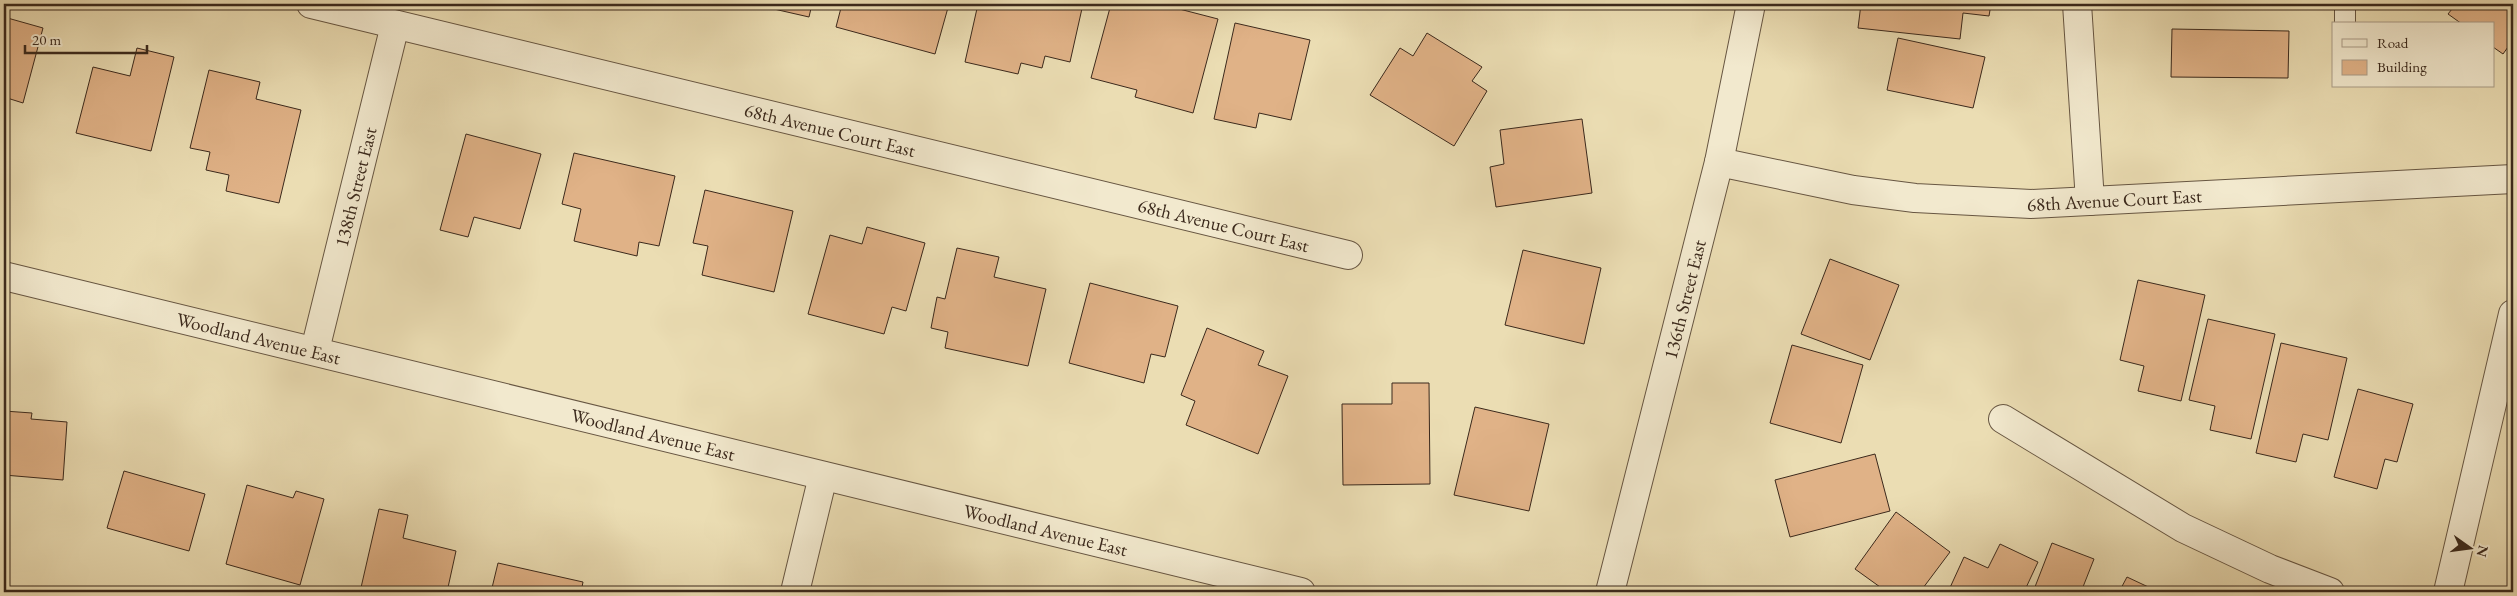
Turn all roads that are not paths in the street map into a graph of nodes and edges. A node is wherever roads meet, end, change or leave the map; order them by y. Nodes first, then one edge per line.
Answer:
1 (311, 4) edge
2 (1751, 4) edge
3 (2077, 4) edge
4 (2345, 4) edge
5 (2345, 22) edge
6 (394, 25) junction
7 (1719, 162) junction
8 (2513, 179) edge
9 (2090, 201) junction
10 (1348, 255) dead end
11 (4, 276) edge
12 (2513, 314) edge
13 (315, 350) junction
14 (2003, 418) dead end
15 (823, 476) junction
16 (795, 592) edge
17 (1301, 592) edge
18 (1610, 592) edge
19 (2330, 592) edge
20 (2448, 592) edge

1 - 6 street, 68th Avenue Court East
2 - 7 street, 136th Street East
3 - 9 street
4 - 5 lane
6 - 10 street, 68th Avenue Court East
6 - 13 street, 138th Street East
7 - 9 street, 68th Avenue Court East
7 - 18 street, 136th Street East
8 - 9 street, 68th Avenue Court East
11 - 13 street, Woodland Avenue East
12 - 20 street
13 - 15 street, Woodland Avenue East
14 - 19 street
15 - 16 street
15 - 17 street, Woodland Avenue East

